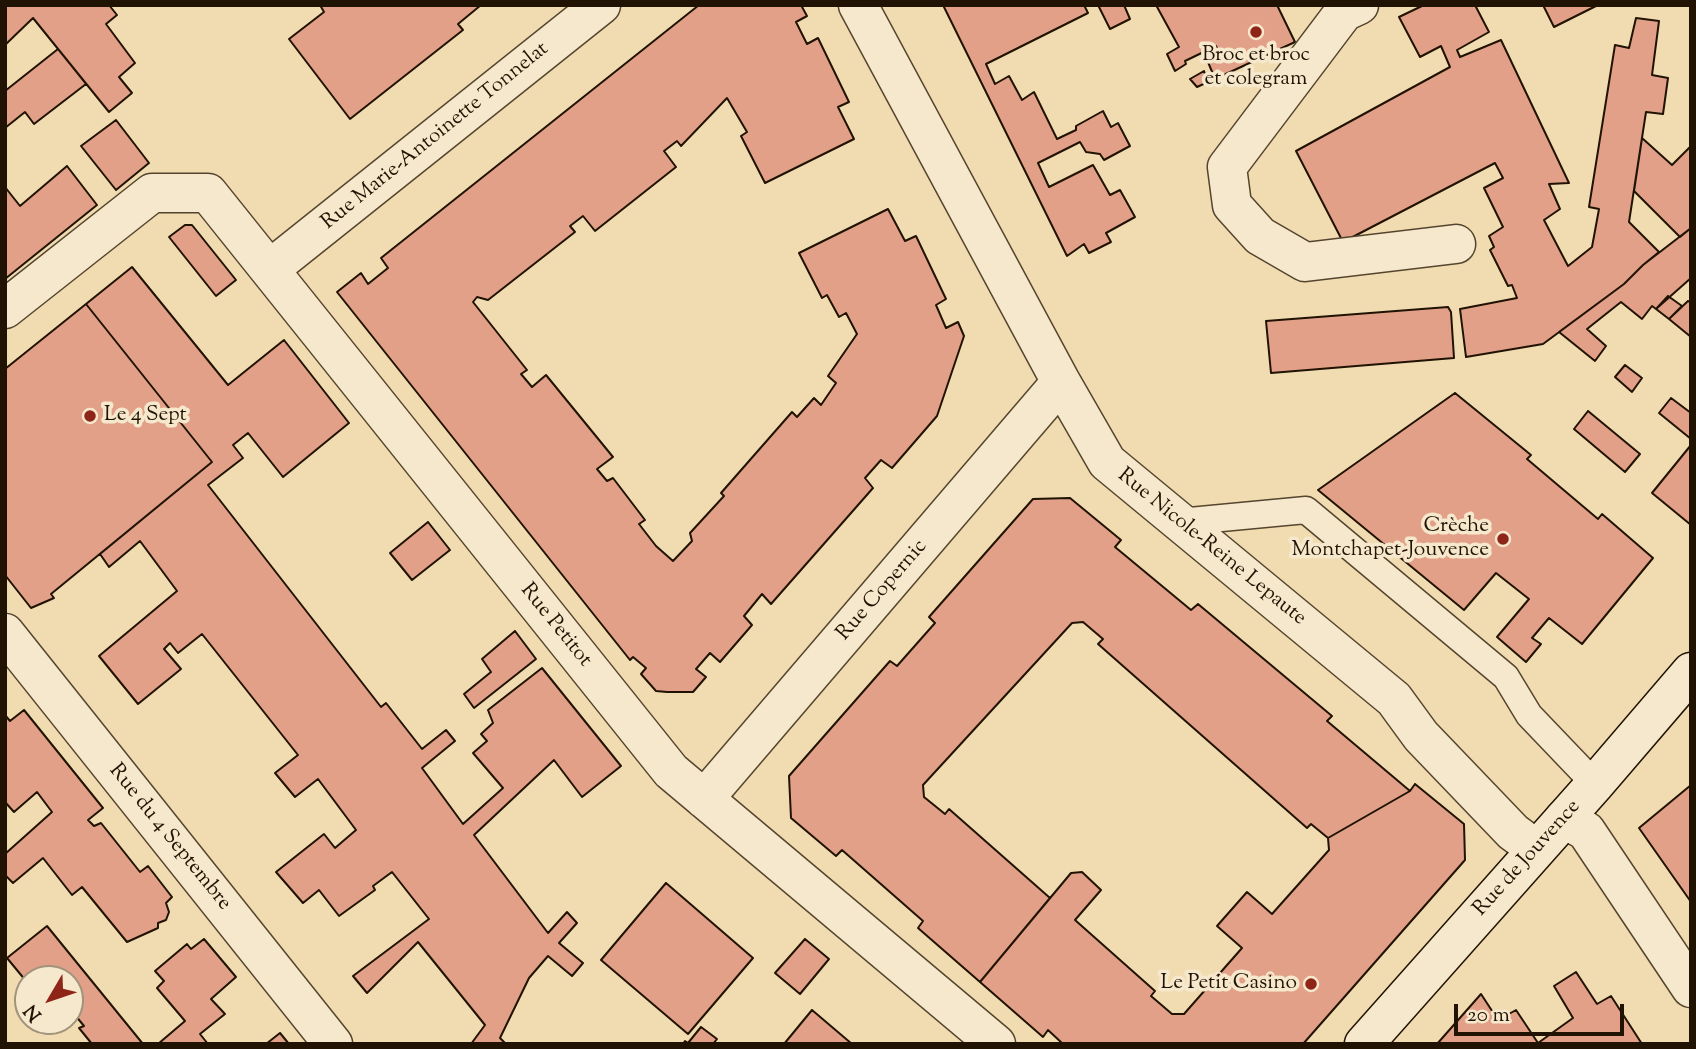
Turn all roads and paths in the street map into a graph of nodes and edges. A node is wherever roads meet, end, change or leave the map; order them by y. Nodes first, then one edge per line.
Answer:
1 (601, 5) edge
2 (858, 5) edge
3 (1359, 5) edge
4 (1456, 244) dead end
5 (270, 269) junction
6 (5, 309) edge
7 (1061, 382) junction
8 (1179, 522) junction
9 (5, 633) edge
10 (1691, 673) edge
11 (1595, 784) junction
12 (704, 799) junction
13 (1564, 819) junction
14 (1536, 849) junction
15 (1691, 988) edge
16 (333, 1044) edge
17 (996, 1044) edge
18 (1364, 1044) edge

1 - 5 street, Rue Marie-Antoinette Tonnelat
2 - 7 street, Rue Nicole-Reine Lepaute
3 - 4 street
5 - 6 street, Rue Petitot
5 - 12 street, Rue Petitot
7 - 8 street, Rue Nicole-Reine Lepaute
7 - 12 street, Rue Copernic
8 - 11 lane
8 - 14 street, Rue Nicole-Reine Lepaute
9 - 16 street, Rue du 4 Septembre
10 - 11 street, Rue de Jouvence
11 - 13 street, Rue de Jouvence
12 - 17 street, Rue Petitot
13 - 14 street, Rue de Jouvence
13 - 15 street
14 - 18 street, Rue de Jouvence

